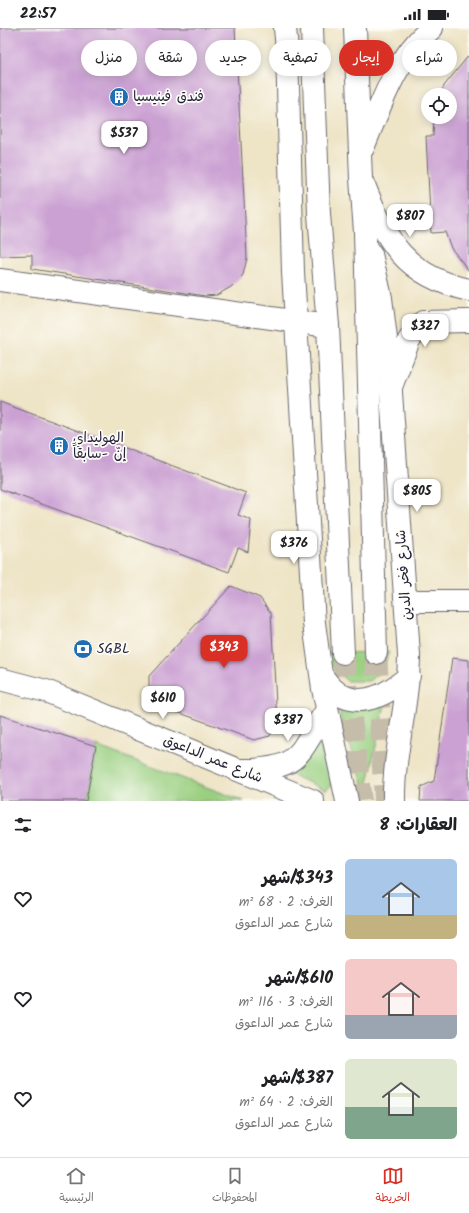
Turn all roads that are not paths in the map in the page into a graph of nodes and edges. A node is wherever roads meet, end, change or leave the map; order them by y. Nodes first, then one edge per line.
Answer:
1 (285, 28) edge
2 (312, 28) edge
3 (355, 28) edge
4 (432, 28) edge
5 (360, 154) junction
6 (361, 179) junction
7 (365, 232) junction
8 (0, 280) edge
9 (469, 290) edge
10 (469, 321) edge
11 (296, 322) junction
12 (328, 326) junction
13 (392, 387) junction
14 (406, 601) junction
15 (469, 601) edge
16 (343, 653) tunnel mouth
17 (376, 653) tunnel mouth
18 (321, 674) junction
19 (409, 676) junction
20 (0, 679) edge
21 (327, 710) junction
22 (242, 770) junction
23 (313, 801) edge
24 (347, 801) edge
25 (394, 801) edge

1 - 11 main road
2 - 12 main road
3 - 5 main road
4 - 5 main road
5 - 6 main road
6 - 7 main road
6 - 9 main road
7 - 13 main road, شارع فخر الدين
7 - 17 main road
8 - 11 main road
10 - 13 main road
11 - 12 main road
11 - 18 main road
12 - 16 main road
13 - 14 main road, شارع فخر الدين
14 - 15 main road
14 - 19 main road, شارع فخر الدين
18 - 19 main road
18 - 21 main road
19 - 25 main road, شارع فخر الدين
20 - 22 main road, شارع عمر الداعوق
21 - 22 main road
21 - 24 main road
22 - 23 main road, شارع عمر الداعوق

